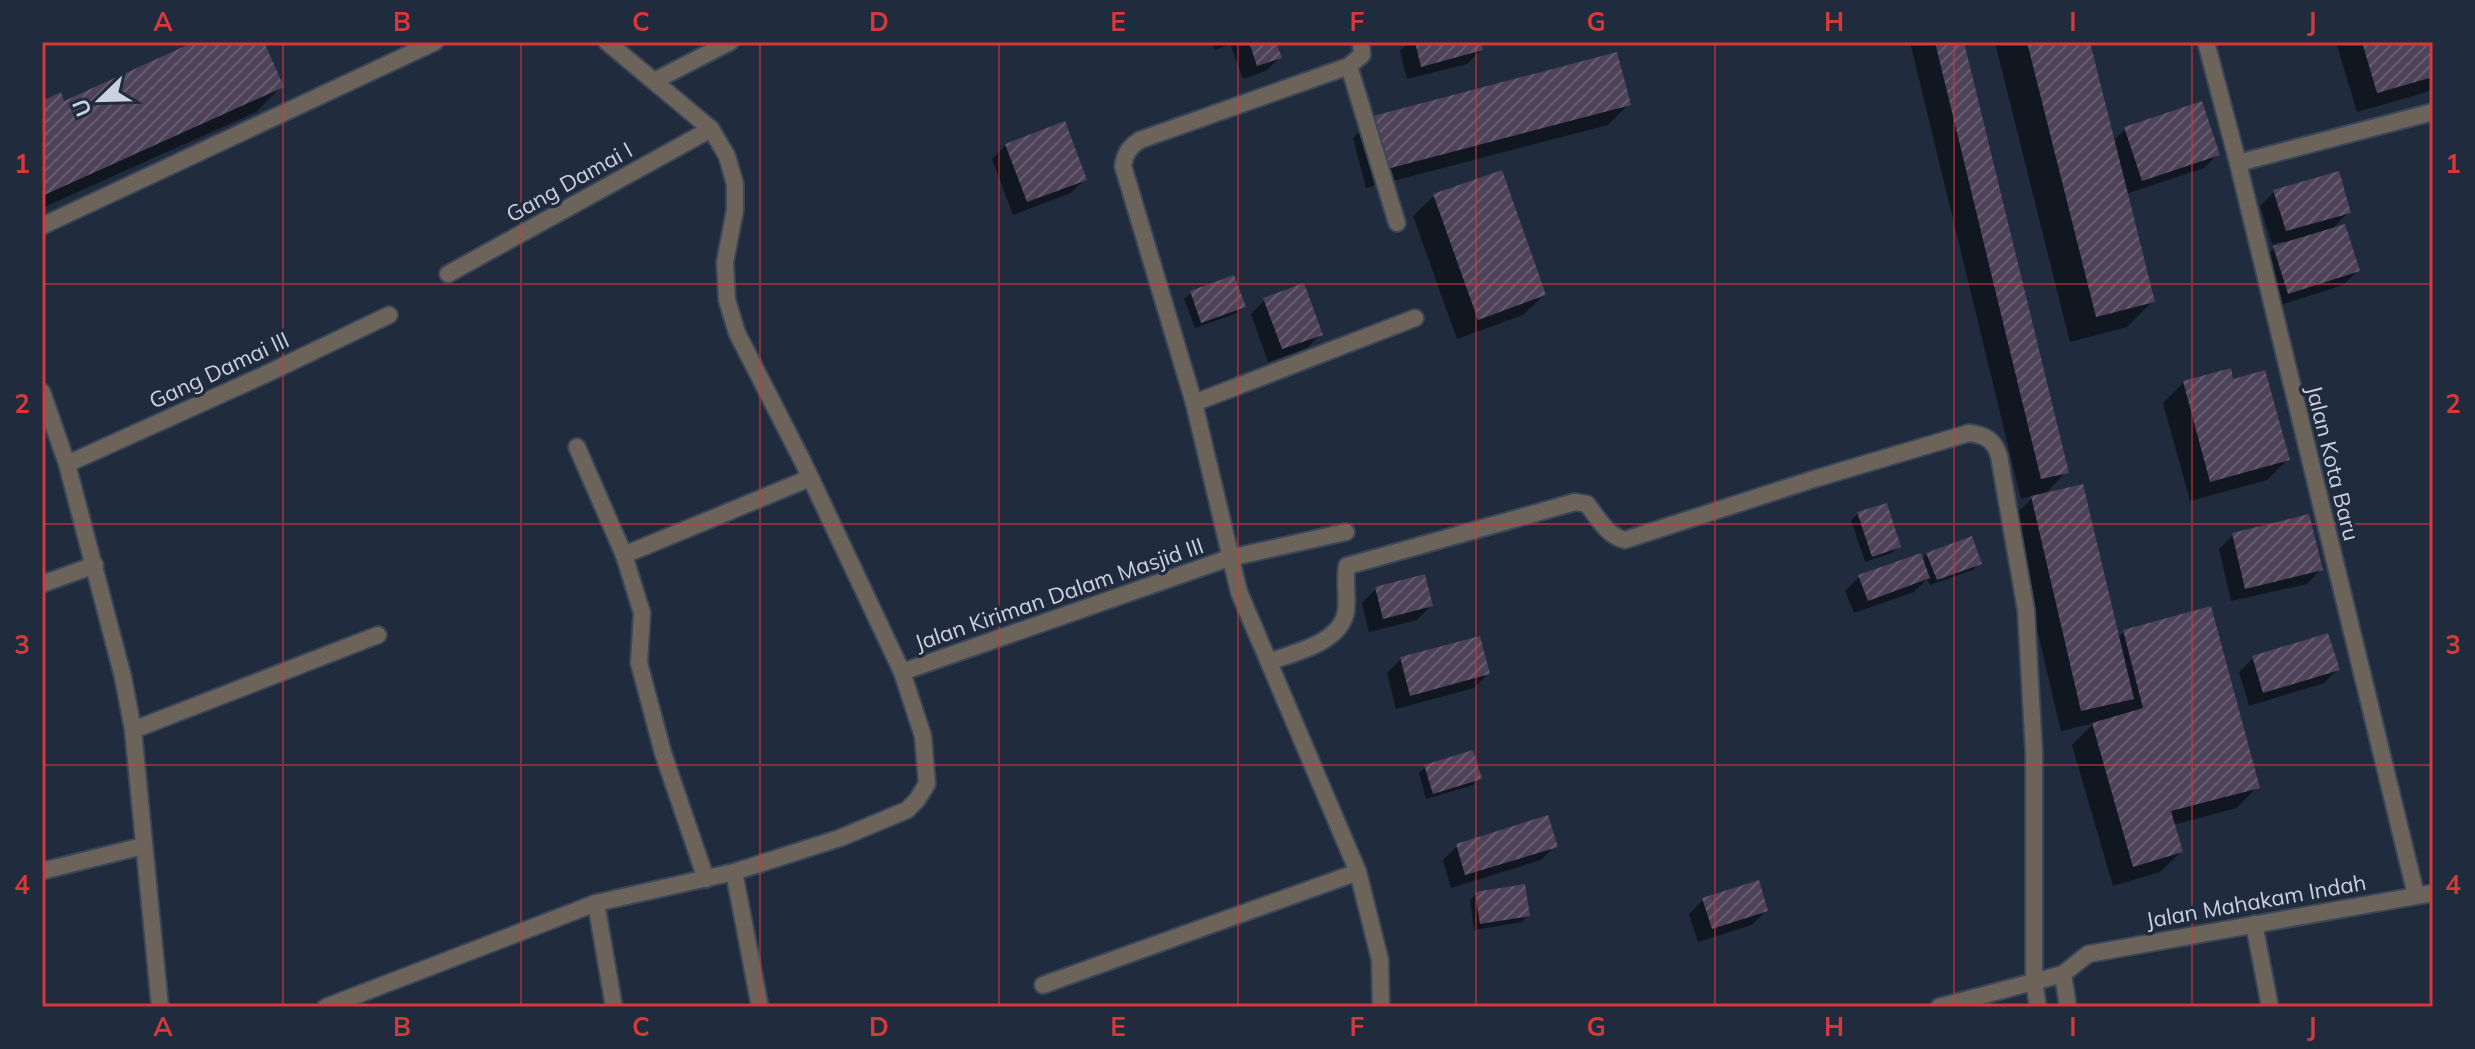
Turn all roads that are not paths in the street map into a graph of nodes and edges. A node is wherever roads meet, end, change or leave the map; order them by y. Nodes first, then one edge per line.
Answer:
1 (435, 42) edge
2 (607, 42) edge
3 (730, 42) edge
4 (1361, 42) edge
5 (2206, 42) edge
6 (1349, 66) junction
7 (654, 81) junction
8 (2433, 112) edge
9 (711, 129) junction
10 (2238, 163) junction
11 (1397, 223) dead end
12 (42, 226) edge
13 (448, 274) dead end
14 (389, 315) dead end
15 (1415, 318) dead end
16 (42, 392) edge
17 (1194, 403) junction
18 (577, 447) dead end
19 (67, 464) junction
20 (810, 478) junction
21 (1346, 532) dead end
22 (624, 555) junction
23 (1229, 558) junction
24 (95, 565) junction
25 (42, 584) edge
26 (378, 635) dead end
27 (1269, 662) junction
28 (902, 672) junction
29 (133, 730) junction
30 (143, 846) junction
31 (42, 871) edge
32 (734, 872) junction
33 (1358, 872) junction
34 (706, 879) junction
35 (2428, 896) edge
36 (596, 903) junction
37 (2254, 924) junction
38 (2047, 978) junction
39 (1043, 985) dead end
40 (160, 1007) edge
41 (326, 1007) edge
42 (614, 1007) edge
43 (760, 1007) edge
44 (1381, 1007) edge
45 (1939, 1007) edge
46 (2038, 1007) edge
47 (2068, 1007) edge
48 (2270, 1007) edge

1 - 12 street
2 - 7 street
3 - 7 street
4 - 6 street
5 - 10 street, Jalan Kota Baru
6 - 11 street
6 - 17 street
7 - 9 street
8 - 10 street
9 - 13 street, Gang Damai I
9 - 20 street
10 - 35 street, Jalan Kota Baru
14 - 19 street, Gang Damai III
15 - 17 street
16 - 19 street
17 - 23 street
18 - 22 street
19 - 24 street
20 - 22 street
20 - 28 street
21 - 23 street, Jalan Kiriman Dalam Masjid III
22 - 34 street
23 - 27 street
23 - 28 street, Jalan Kiriman Dalam Masjid III
24 - 25 street
24 - 29 street
26 - 29 street
27 - 33 street
27 - 38 street
28 - 32 street
29 - 30 street
30 - 31 street
30 - 40 street
32 - 34 street
32 - 43 street
33 - 39 street
33 - 44 street
34 - 36 street
35 - 37 street, Jalan Mahakam Indah
36 - 41 street
36 - 42 street
37 - 38 street, Jalan Mahakam Indah
37 - 48 street
38 - 45 street
38 - 46 street
38 - 47 street

